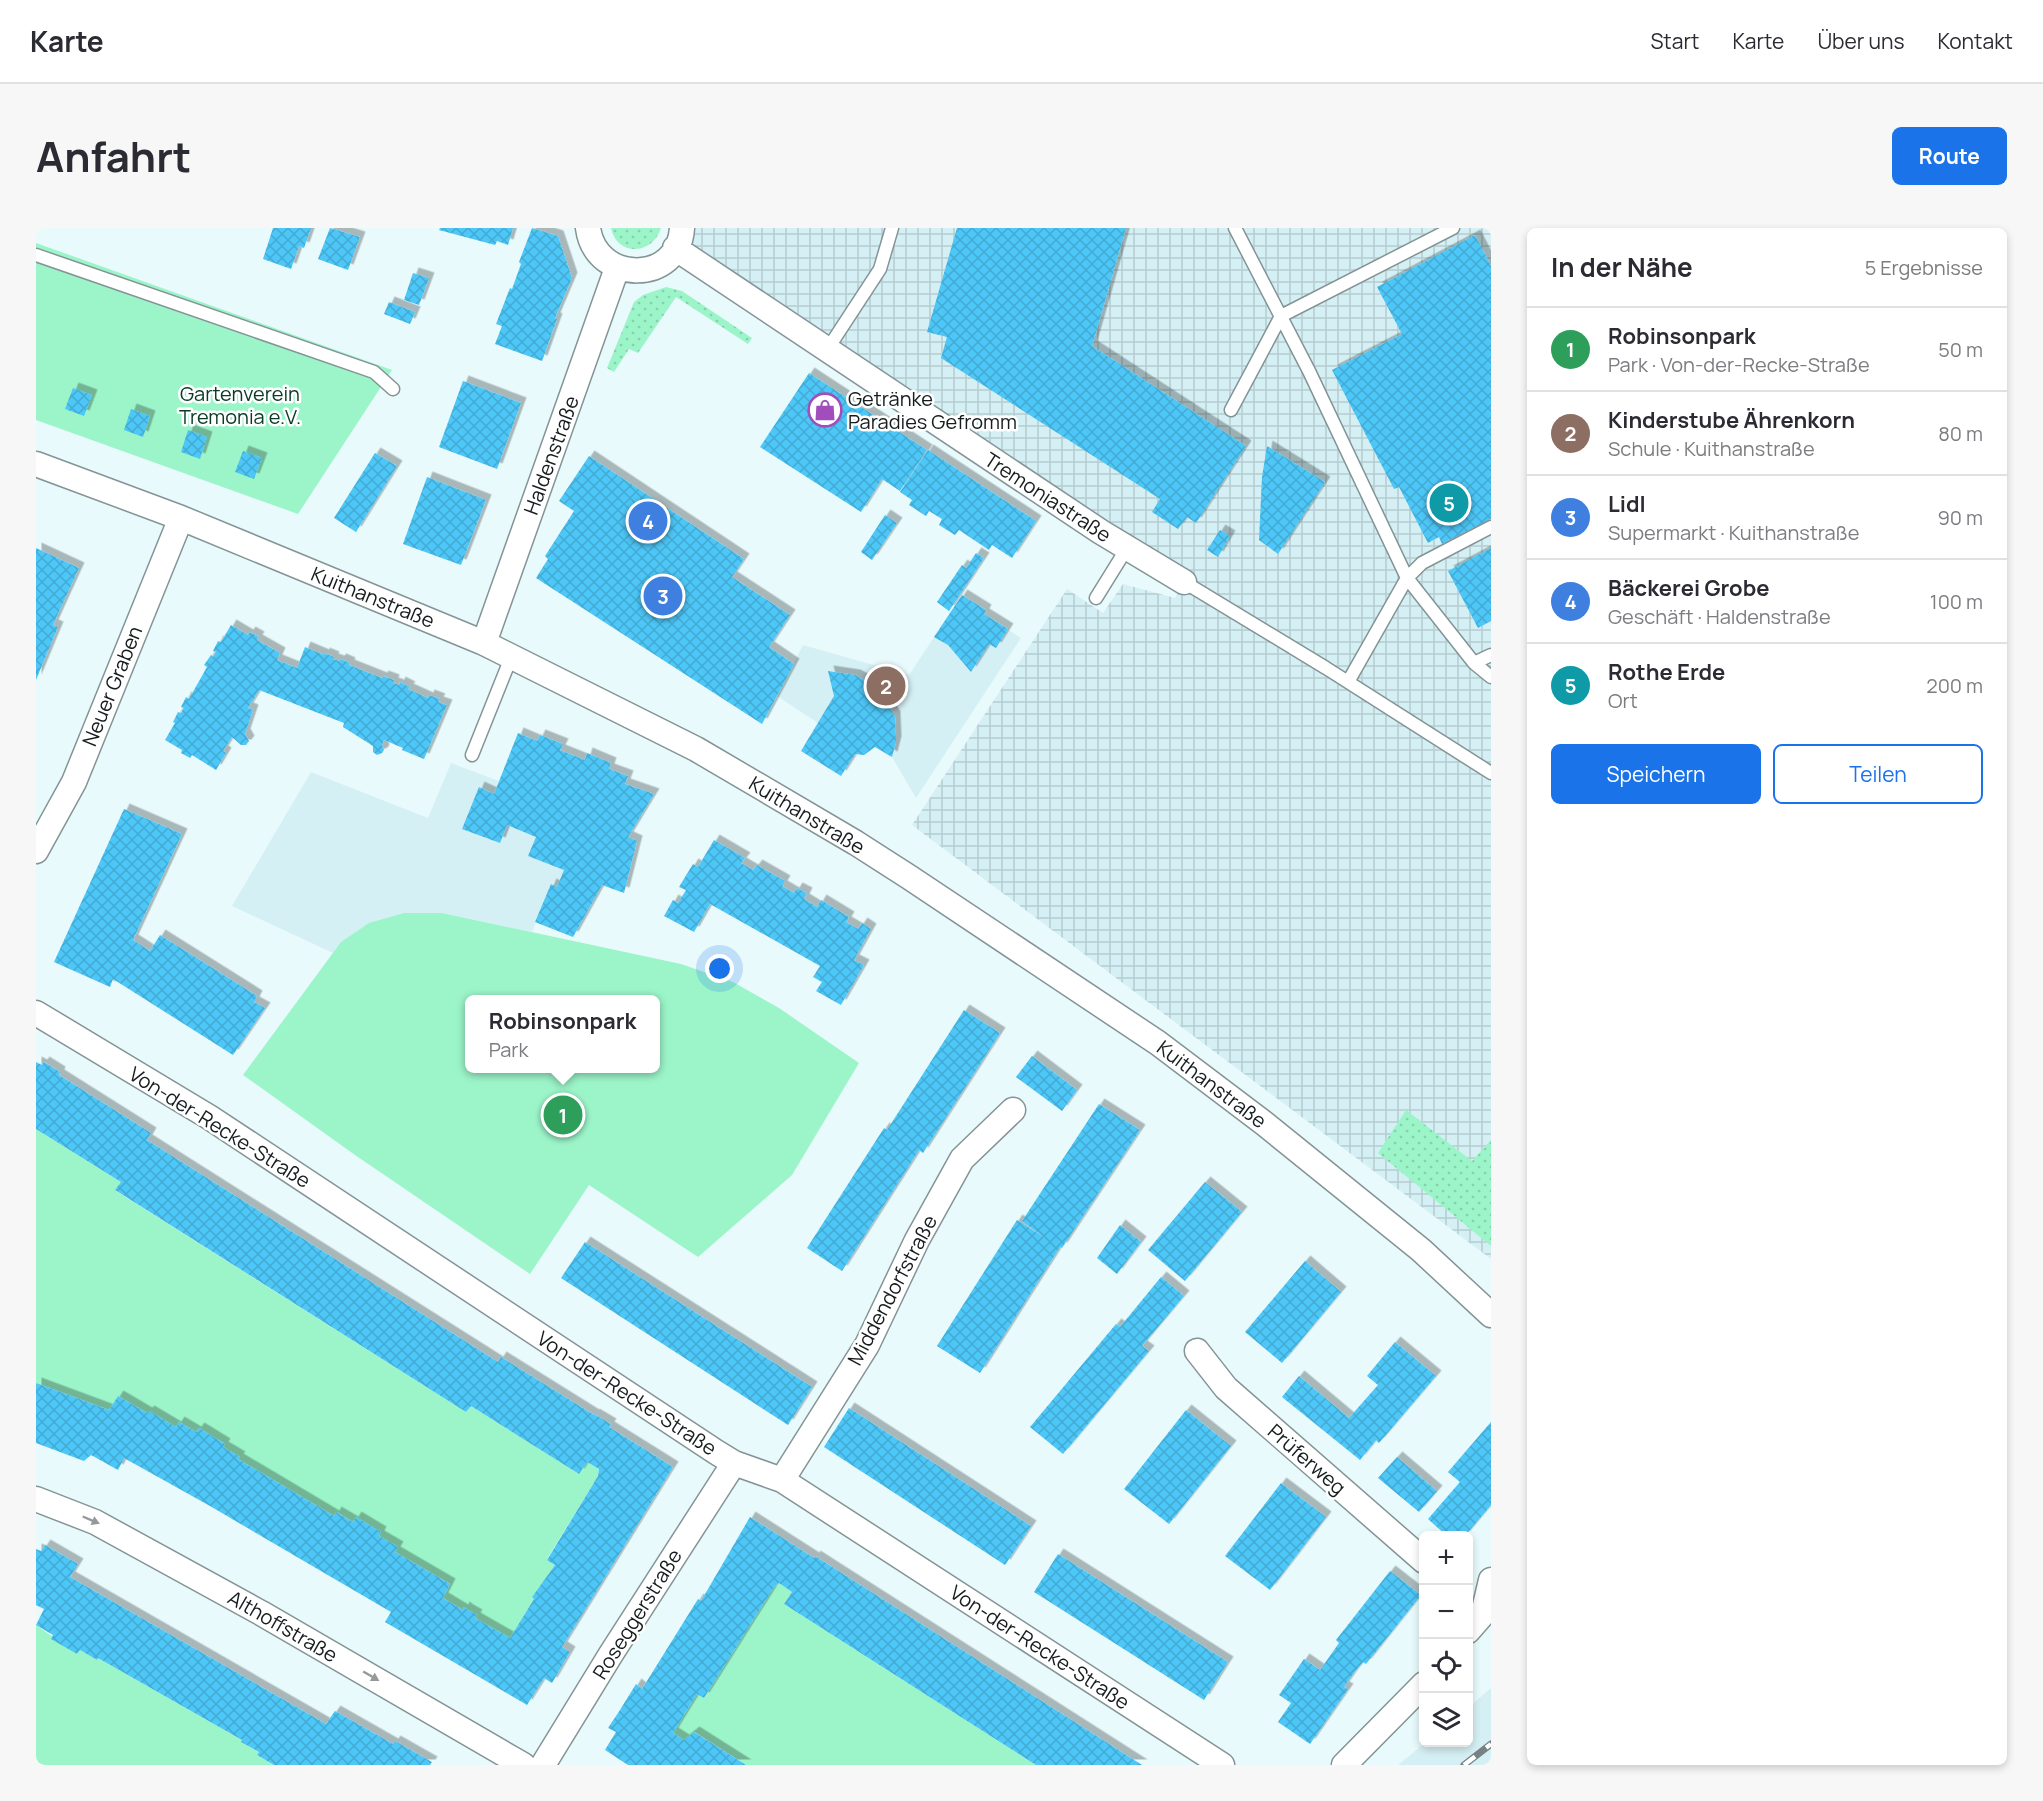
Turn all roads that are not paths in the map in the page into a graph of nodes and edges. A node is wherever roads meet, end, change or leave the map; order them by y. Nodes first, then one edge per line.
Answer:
1 (588, 228) edge
2 (892, 228) edge
3 (1235, 228) edge
4 (1453, 228) edge
5 (678, 238) edge
6 (36, 255) edge
7 (617, 267) junction
8 (1281, 316) junction
9 (826, 350) junction
10 (393, 389) dead end
11 (1231, 410) dead end
12 (36, 464) edge
13 (181, 518) junction
14 (1491, 527) edge
15 (1127, 548) junction
16 (1407, 578) junction
17 (1184, 582) joint
18 (1096, 598) dead end
19 (484, 643) junction
20 (512, 655) junction
21 (1491, 655) edge
22 (1474, 663) junction
23 (1491, 677) edge
24 (1348, 682) junction
25 (472, 755) dead end
26 (1491, 773) edge
27 (36, 851) edge
28 (36, 1013) edge
29 (1013, 1110) dead end
30 (1491, 1315) edge
31 (1197, 1352) dead end
32 (734, 1463) junction
33 (782, 1480) junction
34 (36, 1499) edge
35 (1419, 1557) edge
36 (1491, 1580) edge
37 (1478, 1613) edge
38 (1419, 1689) edge
39 (523, 1765) edge
40 (543, 1765) edge
41 (1222, 1765) edge
42 (1344, 1765) edge

1 - 7 street
2 - 9 lane
3 - 8 lane
4 - 8 lane
5 - 7 street
5 - 9 street, Tremoniastraße
6 - 10 lane
7 - 19 street, Haldenstraße
8 - 11 lane
8 - 16 lane
9 - 15 street, Tremoniastraße
12 - 13 street, Kuithanstraße
13 - 19 street, Kuithanstraße
13 - 27 street, Neuer Graben
14 - 16 lane
15 - 17 street, Tremoniastraße
15 - 18 lane
16 - 22 lane
16 - 24 lane
17 - 24 lane
19 - 20 street, Kuithanstraße
20 - 25 lane
20 - 30 street, Kuithanstraße
21 - 22 lane
22 - 23 lane
24 - 26 lane
28 - 32 street, Von-der-Recke-Straße
29 - 33 street, Middendorfstraße
31 - 35 street, Prüferweg
32 - 33 street, Von-der-Recke-Straße
32 - 40 street, Roseggerstraße
33 - 41 street, Von-der-Recke-Straße
34 -> 39 street, Althoffstraße
36 - 37 street
38 - 42 street

